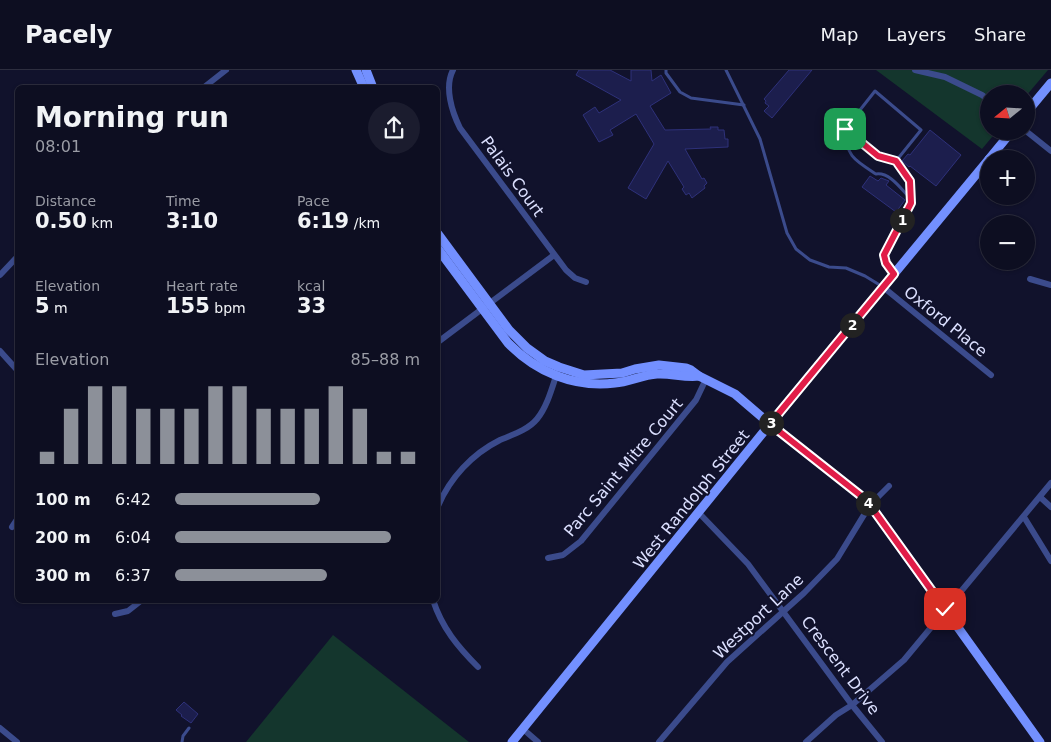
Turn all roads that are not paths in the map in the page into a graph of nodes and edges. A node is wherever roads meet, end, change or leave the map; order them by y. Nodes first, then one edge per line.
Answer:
1 (226, 70) edge
2 (356, 70) edge
3 (366, 70) edge
4 (453, 70) edge
5 (666, 70) edge
6 (726, 70) edge
7 (915, 70) edge
8 (1051, 83) edge
9 (207, 85) edge
10 (363, 85) edge
11 (372, 85) edge
12 (980, 94) edge
13 (1035, 102) edge
14 (744, 105) junction
15 (845, 129) junction
16 (1035, 138) edge
17 (1005, 140) edge
18 (996, 150) edge
19 (1051, 151) edge
20 (896, 161) junction
21 (980, 170) edge
22 (911, 198) junction
23 (440, 237) edge
24 (440, 250) edge
25 (554, 255) junction
26 (15, 259) edge
27 (894, 274) junction
28 (0, 275) edge
29 (1030, 279) dead end
30 (586, 282) dead end
31 (1051, 285) edge
32 (883, 287) junction
33 (485, 306) junction
34 (440, 340) edge
35 (0, 351) edge
36 (15, 368) edge
37 (557, 371) junction
38 (991, 375) dead end
39 (702, 378) junction
40 (770, 424) junction
41 (1051, 483) edge
42 (889, 486) dead end
43 (1040, 497) junction
44 (440, 502) edge
45 (870, 505) junction
46 (1051, 506) edge
47 (699, 514) junction
48 (1024, 517) junction
49 (15, 522) edge
50 (12, 527) dead end
51 (548, 558) dead end
52 (1051, 561) edge
53 (138, 603) edge
54 (434, 603) edge
55 (945, 609) junction
56 (784, 610) junction
57 (115, 614) dead end
58 (478, 667) dead end
59 (852, 704) junction
60 (0, 728) edge
61 (189, 728) dead end
62 (522, 729) junction
63 (17, 742) edge
64 (182, 742) edge
65 (512, 742) edge
66 (538, 742) edge
67 (659, 742) edge
68 (806, 742) edge
69 (882, 742) edge
70 (1040, 742) edge

1 - 9 street
2 - 10 street
3 - 11 street
4 - 25 street, Palais Court
5 - 14 lane
6 - 14 lane
7 - 12 street
8 - 13 street
14 - 32 lane
15 - 20 lane
15 - 20 lane
15 - 22 lane
16 - 19 street
17 - 18 street, West Randolph Street
20 - 22 lane
21 - 27 street, West Randolph Street
22 - 27 lane
23 - 33 street
24 - 33 street
25 - 30 street, Palais Court
25 - 33 street
26 - 28 street
27 - 32 street, West Randolph Street
29 - 31 street
32 - 38 street, Oxford Place
32 - 40 street, West Randolph Street
33 - 34 street
33 - 37 street
35 - 36 street
37 - 39 street
37 - 44 street
39 - 40 street
39 - 51 street, Parc Saint Mitre Court
40 - 45 street
40 - 47 street, West Randolph Street
41 - 43 street
42 - 45 street, Westport Lane
43 - 46 street
43 - 48 street
45 - 55 street
45 - 56 street, Westport Lane
47 - 56 street, Crescent Drive
47 - 62 street, West Randolph Street
48 - 52 street
48 - 55 street
49 - 50 street
53 - 57 street
54 - 58 street
55 - 59 street
55 - 70 street
56 - 59 street, Crescent Drive
56 - 67 street, Westport Lane
59 - 68 street
59 - 69 street, Crescent Drive
60 - 63 street
61 - 64 lane
62 - 65 street, West Randolph Street
62 - 66 street

